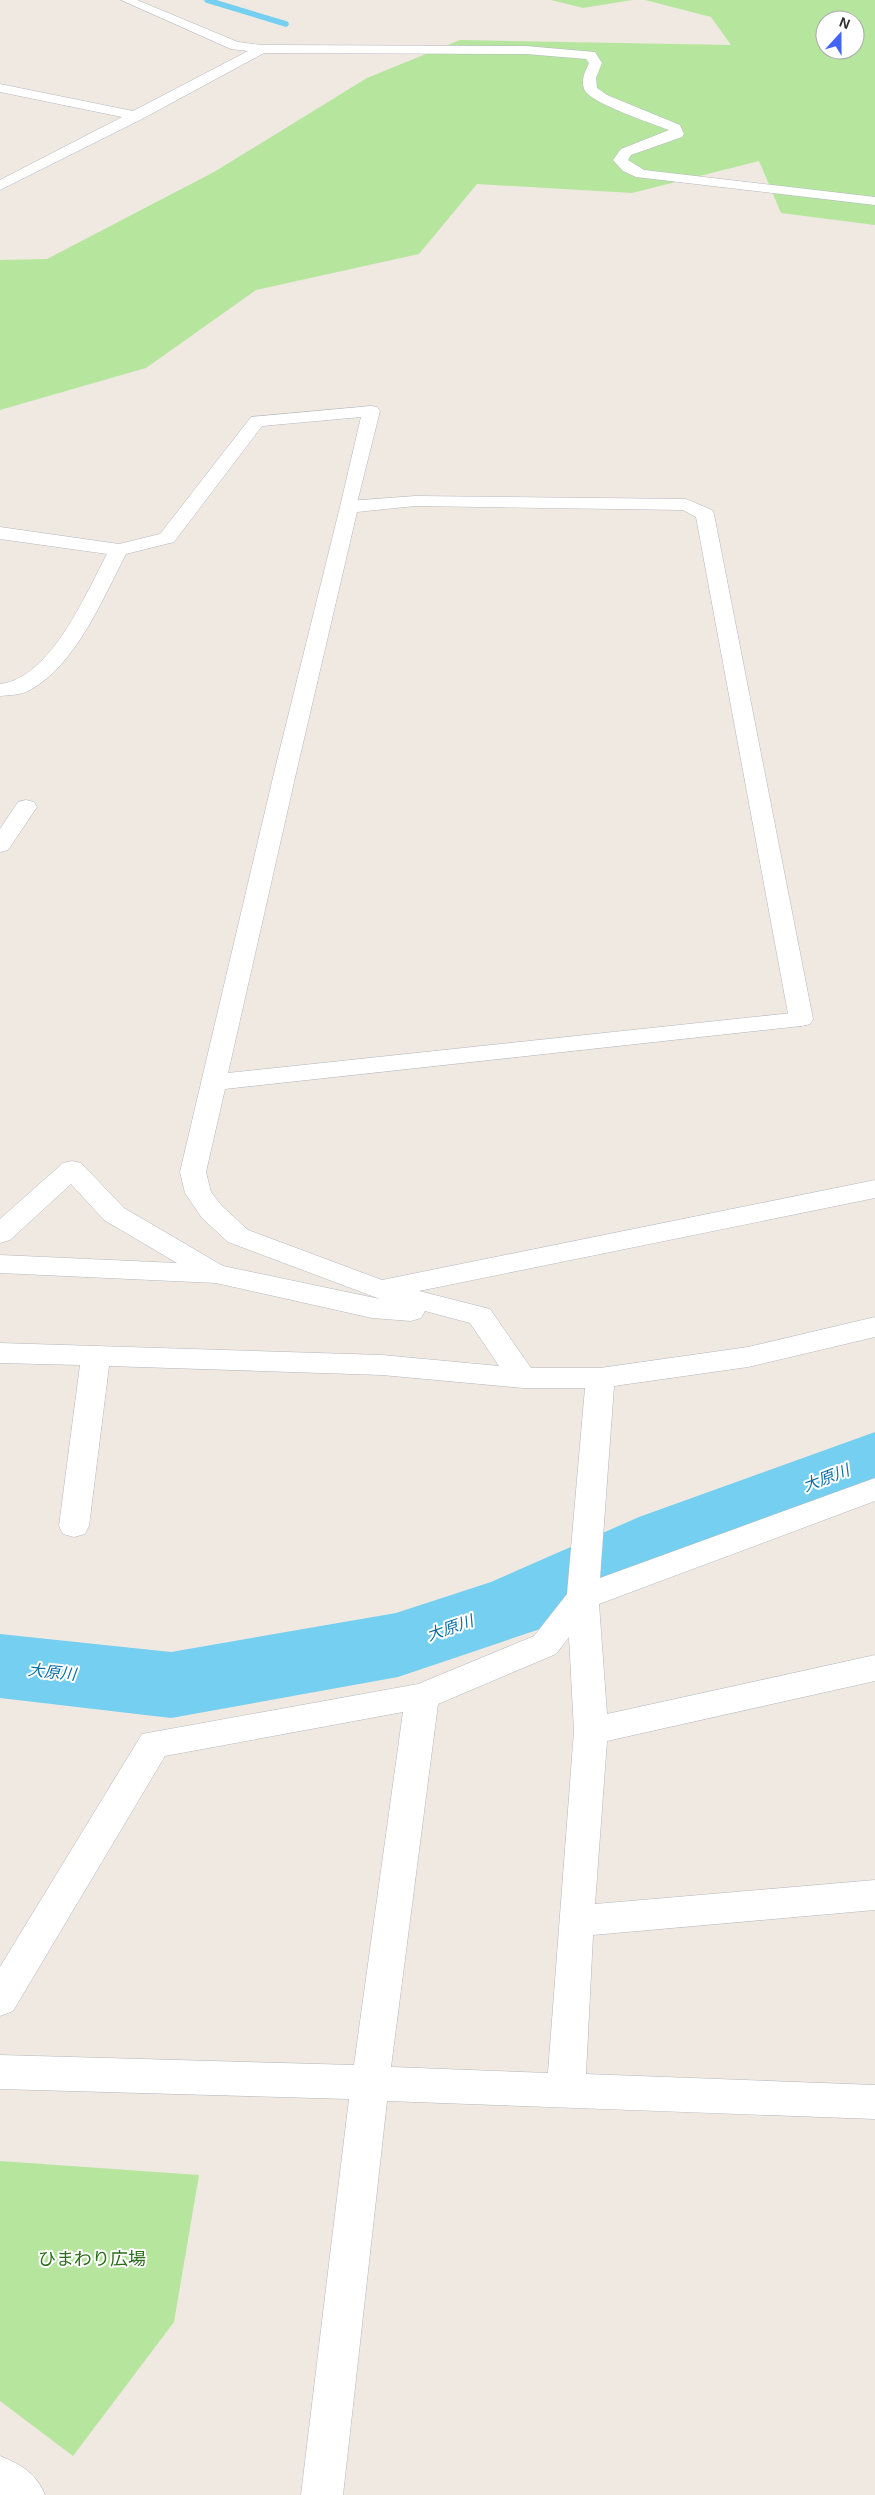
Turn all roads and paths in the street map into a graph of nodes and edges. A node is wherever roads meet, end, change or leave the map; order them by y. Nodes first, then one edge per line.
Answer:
1 (127, 0) edge
2 (262, 49) junction
3 (0, 88) edge
4 (137, 116) junction
5 (0, 186) edge
6 (875, 201) edge
7 (349, 507) junction
8 (0, 534) edge
9 (119, 550) junction
10 (0, 690) edge
11 (26, 807) dead end
12 (0, 845) edge
13 (212, 1082) junction
14 (875, 1189) edge
15 (0, 1234) edge
16 (0, 1264) edge
17 (216, 1274) junction
18 (380, 1290) junction
19 (480, 1316) junction
20 (875, 1327) edge
21 (0, 1353) edge
22 (96, 1355) junction
23 (522, 1378) junction
24 (600, 1378) junction
25 (875, 1489) edge
26 (74, 1526) dead end
27 (582, 1597) junction
28 (875, 1668) edge
29 (422, 1696) junction
30 (591, 1731) junction
31 (875, 1896) edge
32 (576, 1922) junction
33 (0, 2000) edge
34 (0, 2072) edge
35 (370, 2083) junction
36 (566, 2090) junction
37 (875, 2102) edge
38 (0, 2477) edge
39 (24, 2495) edge
40 (322, 2495) edge

1 - 2 street
2 - 4 street
2 - 6 street
3 - 4 street
4 - 5 street
7 - 9 street
7 - 13 street
7 - 13 street
8 - 9 street
9 - 10 street
11 - 12 street
13 - 18 street
14 - 18 street
15 - 17 street
16 - 17 street
17 - 19 street
18 - 19 street
19 - 23 street
20 - 24 street
21 - 22 street
22 - 23 street
22 - 26 street
23 - 24 street
24 - 27 street
25 - 27 street
27 - 29 street
27 - 30 street
28 - 30 street
29 - 33 street
29 - 35 street
30 - 32 street
31 - 32 street
32 - 36 street
34 - 35 street
35 - 36 street
35 - 40 street
36 - 37 street
38 - 39 street

